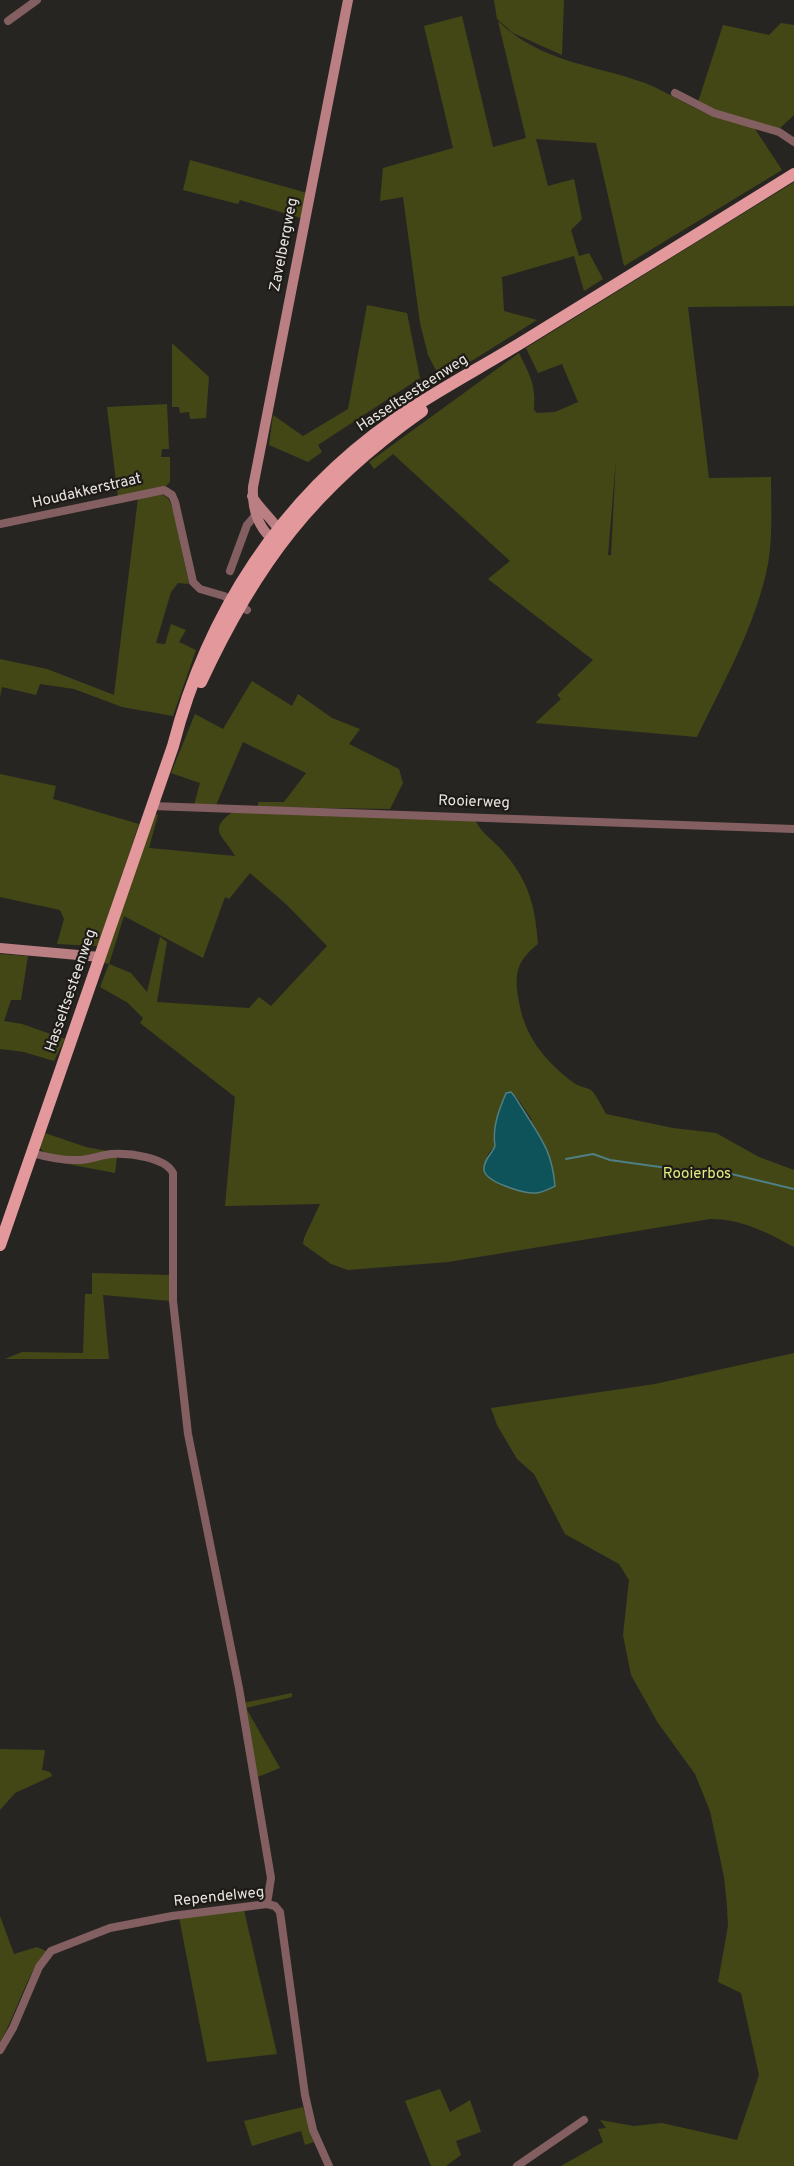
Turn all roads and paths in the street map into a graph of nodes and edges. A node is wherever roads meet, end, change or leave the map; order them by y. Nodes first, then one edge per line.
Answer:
1 (38, 0) edge
2 (348, 0) edge
3 (8, 21) dead end
4 (675, 93) dead end
5 (794, 142) edge
6 (794, 174) edge
7 (258, 512) junction
8 (0, 524) edge
9 (277, 535) junction
10 (230, 571) dead end
11 (239, 605) junction
12 (152, 806) junction
13 (794, 829) edge
14 (0, 948) edge
15 (100, 957) junction
16 (32, 1154) junction
17 (0, 1245) edge
18 (267, 1904) junction
19 (0, 2050) edge
20 (584, 2120) dead end
21 (329, 2166) edge
22 (517, 2166) edge

1 - 3 street
2 - 7 main road, Zavelbergweg
4 - 5 street
6 - 9 main road, Hasseltsesteenweg
7 - 9 main road
7 - 10 street
8 - 11 street, Houdakkerstraat
9 - 11 main road, Hasseltsesteenweg
11 - 12 main road, Hasseltsesteenweg
12 - 13 street, Rooierweg
12 - 15 main road, Hasseltsesteenweg
14 - 15 main road
15 - 16 main road, Hasseltsesteenweg
16 - 17 main road, Hasseltsesteenweg
16 - 18 street
18 - 19 street, Rependelweg
18 - 21 street, Rependelweg
20 - 22 street

